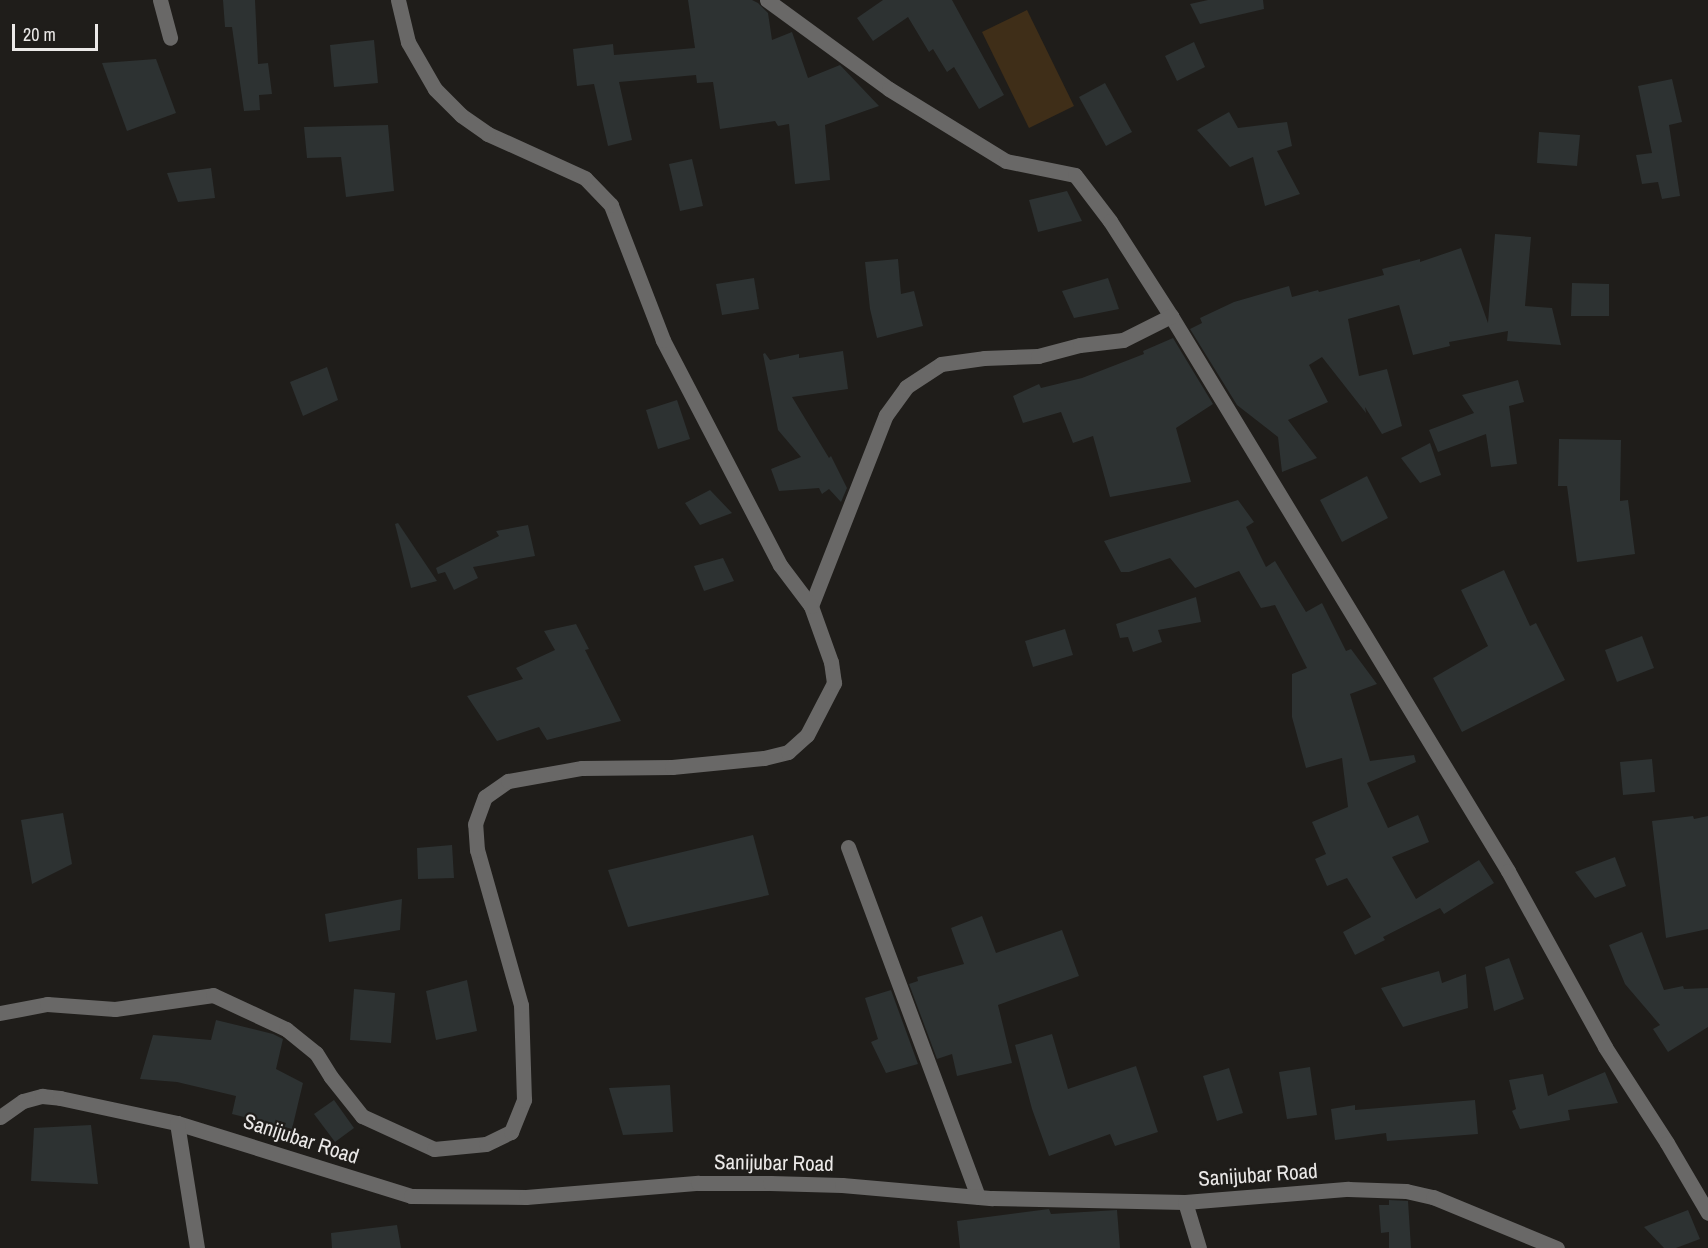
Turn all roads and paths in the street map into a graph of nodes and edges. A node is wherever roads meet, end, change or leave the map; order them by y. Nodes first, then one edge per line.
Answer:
1 (160, 0) edge
2 (398, 0) edge
3 (767, 0) edge
4 (170, 38) dead end
5 (1170, 316) junction
6 (811, 606) junction
7 (848, 847) dead end
8 (0, 1013) edge
9 (0, 1117) edge
10 (177, 1123) junction
11 (978, 1197) junction
12 (1185, 1202) junction
13 (1708, 1213) edge
14 (197, 1248) edge
15 (1199, 1248) edge
16 (1557, 1248) edge

1 - 4 street
2 - 6 street
3 - 5 street
5 - 6 street
5 - 13 street
6 - 8 street
7 - 11 street
9 - 10 street, Sanijubar Road
10 - 11 street, Sanijubar Road
10 - 14 street
11 - 12 street, Sanijubar Road
12 - 15 street
12 - 16 street, Sanijubar Road

